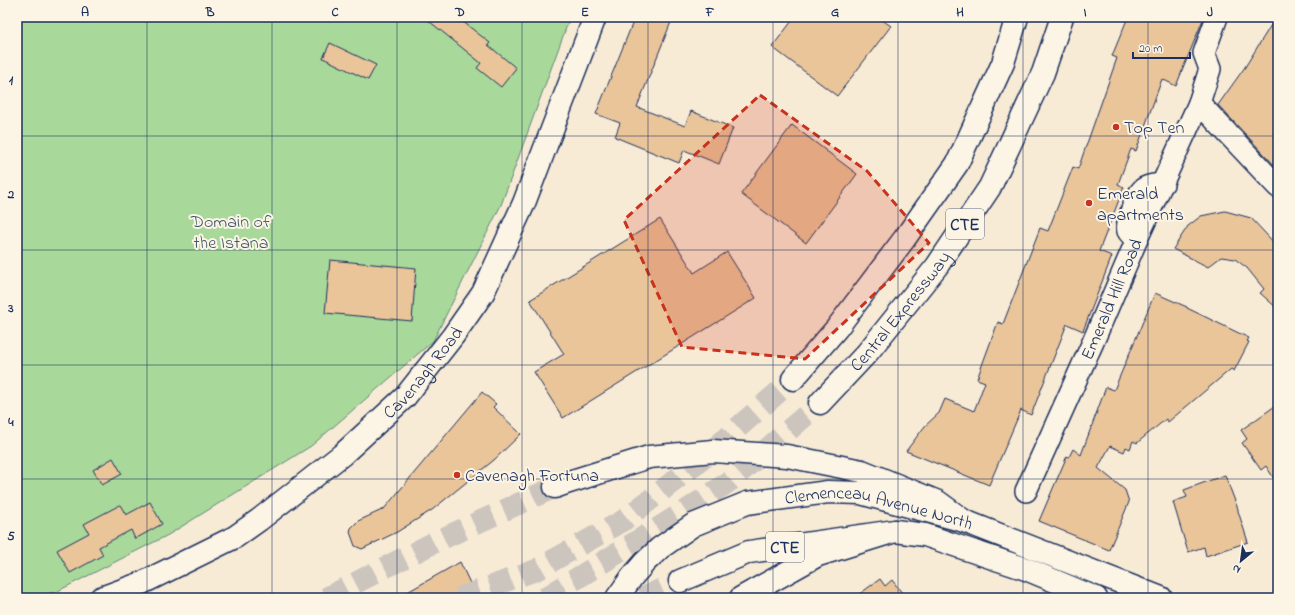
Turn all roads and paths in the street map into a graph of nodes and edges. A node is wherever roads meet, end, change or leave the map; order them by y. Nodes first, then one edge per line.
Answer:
1 (595, 17) edge
2 (1017, 17) edge
3 (1062, 17) edge
4 (1217, 17) edge
5 (1199, 103) junction
6 (1278, 187) edge
7 (794, 379) tunnel mouth
8 (820, 403) tunnel mouth
9 (555, 487) tunnel mouth
10 (1026, 490) dead end
11 (964, 521) junction
12 (895, 530) junction
13 (680, 581) tunnel mouth
14 (101, 598) edge
15 (618, 598) edge
16 (741, 598) edge
17 (1096, 598) edge
18 (1161, 598) edge

1 - 14 main road, Cavenagh Road
2 - 7 main road, Central Expressway / CTE
3 - 8 main road, Central Expressway / CTE
4 - 5 street, Emerald Hill Road
5 - 6 street
5 - 10 street, Emerald Hill Road
9 - 11 main road
11 - 15 main road, Clemenceau Avenue North
11 - 18 main road, Clemenceau Avenue North
12 - 13 main road, CTE
12 - 16 main road, Clemenceau Avenue North
12 - 17 main road, Clemenceau Avenue North

